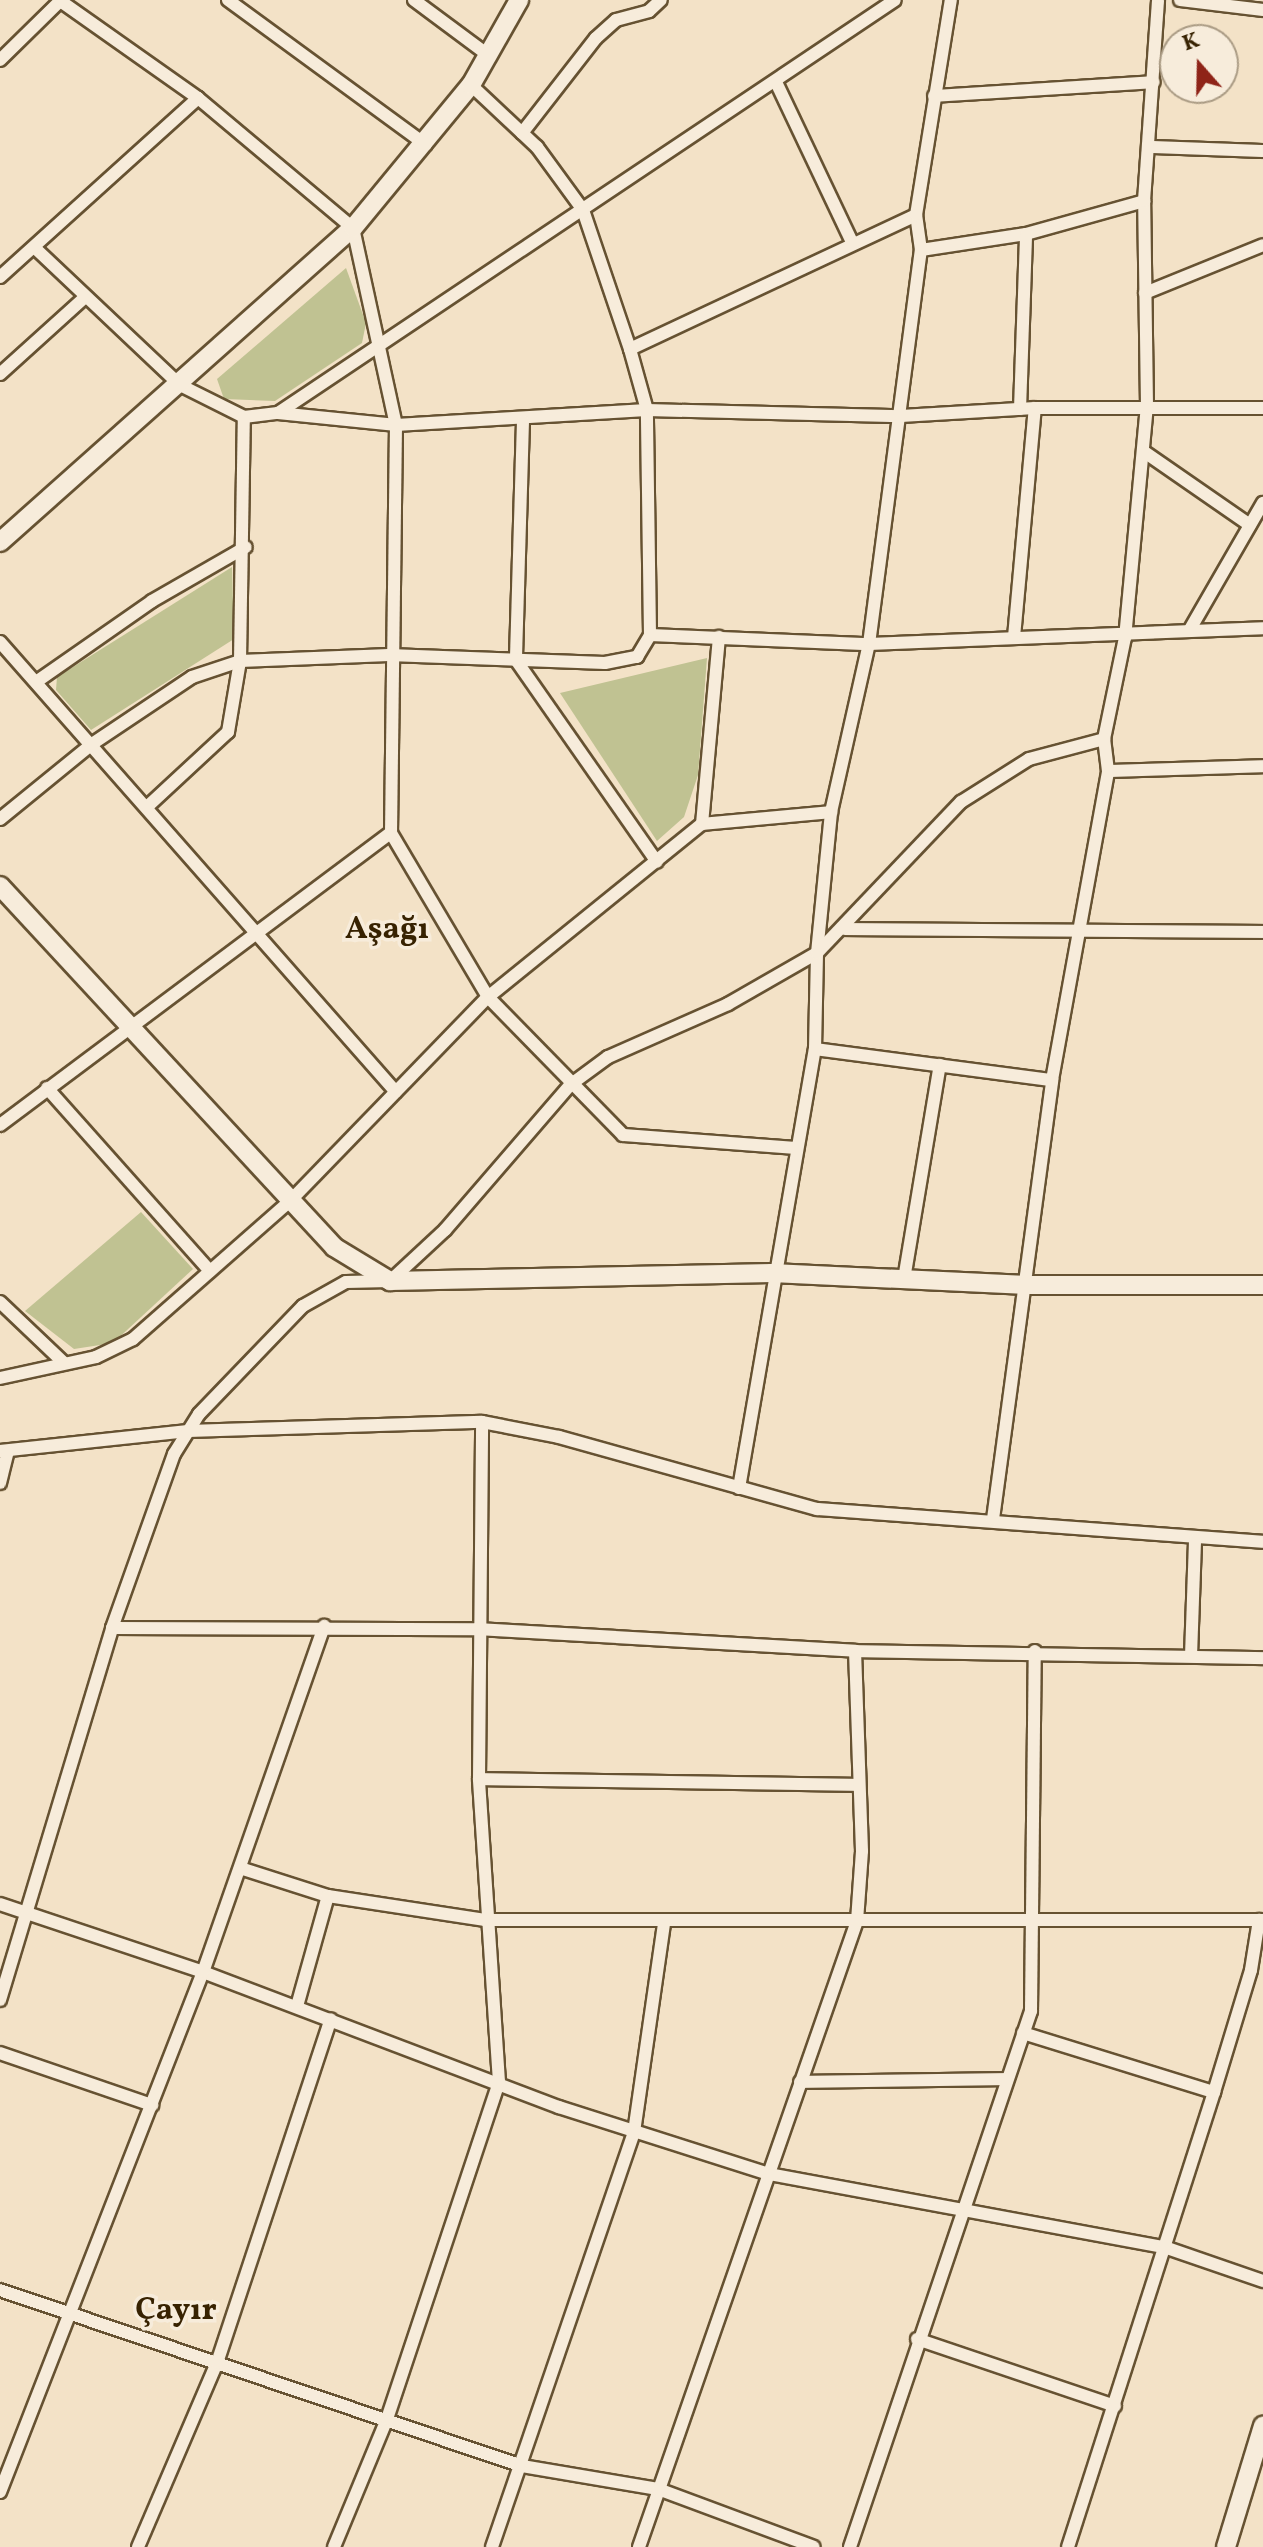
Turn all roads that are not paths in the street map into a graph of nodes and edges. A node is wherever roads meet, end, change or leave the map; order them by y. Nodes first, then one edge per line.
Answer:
1 (60, 0) edge
2 (228, 0) edge
3 (414, 0) edge
4 (519, 0) edge
5 (661, 0) edge
6 (895, 0) edge
7 (951, 0) edge
8 (1158, 0) edge
9 (1180, 0) edge
10 (1263, 10) edge
11 (488, 55) junction
12 (0, 60) edge
13 (776, 82) junction
14 (1154, 82) junction
15 (471, 85) junction
16 (934, 96) junction
17 (198, 98) junction
18 (522, 133) junction
19 (426, 145) junction
20 (1152, 147) junction
21 (1263, 151) edge
22 (1144, 201) junction
23 (583, 210) junction
24 (916, 215) junction
25 (353, 228) junction
26 (1026, 234) junction
27 (852, 242) junction
28 (1263, 245) edge
29 (35, 248) junction
30 (921, 250) junction
31 (0, 277) edge
32 (1145, 293) junction
33 (83, 299) junction
34 (381, 344) junction
35 (630, 349) junction
36 (0, 374) edge
37 (180, 385) junction
38 (1147, 406) junction
39 (1035, 408) junction
40 (1263, 408) edge
41 (1020, 409) junction
42 (647, 410) junction
43 (278, 413) junction
44 (901, 416) junction
45 (244, 417) junction
46 (523, 421) junction
47 (396, 425) junction
48 (1143, 451) junction
49 (1263, 503) edge
50 (1250, 525) junction
51 (0, 542) edge
52 (246, 547) junction
53 (1263, 628) edge
54 (1189, 631) junction
55 (650, 635) junction
56 (719, 637) junction
57 (1014, 637) junction
58 (1125, 638) junction
59 (0, 642) edge
60 (869, 644) junction
61 (389, 655) junction
62 (516, 660) junction
63 (240, 661) junction
64 (36, 682) junction
65 (1104, 739) junction
66 (92, 744) junction
67 (1263, 766) edge
68 (1108, 771) junction
69 (148, 806) junction
70 (831, 812) junction
71 (0, 819) edge
72 (702, 824) junction
73 (391, 833) junction
74 (657, 862) junction
75 (0, 886) edge
76 (845, 929) junction
77 (260, 932) junction
78 (1077, 932) junction
79 (1263, 932) edge
80 (817, 953) junction
81 (488, 997) junction
82 (128, 1024) junction
83 (815, 1049) junction
84 (940, 1065) junction
85 (1052, 1080) junction
86 (570, 1085) junction
87 (47, 1088) junction
88 (396, 1092) junction
89 (0, 1125) edge
90 (797, 1148) junction
91 (290, 1201) junction
92 (210, 1271) junction
93 (772, 1273) junction
94 (904, 1279) junction
95 (390, 1281) junction
96 (1022, 1285) junction
97 (1263, 1285) edge
98 (0, 1302) edge
99 (64, 1363) junction
100 (0, 1378) edge
101 (482, 1422) junction
102 (188, 1431) junction
103 (4, 1451) edge
104 (0, 1483) edge
105 (739, 1488) junction
106 (993, 1519) junction
107 (1195, 1540) junction
108 (1263, 1542) edge
109 (324, 1626) junction
110 (112, 1628) junction
111 (477, 1629) junction
112 (855, 1651) junction
113 (1035, 1651) junction
114 (1191, 1656) junction
115 (1263, 1658) edge
116 (479, 1779) junction
117 (859, 1785) junction
118 (240, 1868) junction
119 (328, 1896) junction
120 (0, 1904) edge
121 (29, 1917) junction
122 (485, 1920) junction
123 (1261, 1920) edge
124 (857, 1921) junction
125 (1035, 1921) junction
126 (664, 1924) junction
127 (203, 1972) junction
128 (0, 2000) edge
129 (297, 2006) junction
130 (331, 2019) junction
131 (1023, 2033) junction
132 (0, 2053) edge
133 (1005, 2079) junction
134 (499, 2082) junction
135 (800, 2082) junction
136 (1214, 2092) junction
137 (152, 2105) junction
138 (634, 2132) junction
139 (769, 2174) junction
140 (961, 2213) junction
141 (1167, 2248) junction
142 (1263, 2281) edge
143 (0, 2290) edge
144 (66, 2313) junction
145 (917, 2339) junction
146 (217, 2363) junction
147 (1115, 2406) junction
148 (387, 2419) junction
149 (1263, 2426) edge
150 (522, 2466) junction
151 (658, 2489) junction
152 (0, 2492) edge
153 (138, 2547) edge
154 (334, 2547) edge
155 (492, 2547) edge
156 (639, 2547) edge
157 (814, 2547) edge
158 (850, 2547) edge
159 (1068, 2547) edge
160 (1226, 2547) edge

1 - 12 street
1 - 17 street
2 - 19 street
3 - 11 street
4 - 11 street
5 - 18 street
6 - 13 street
7 - 16 street
8 - 14 street
9 - 10 street
11 - 15 street
13 - 23 street
13 - 27 street
14 - 16 street
14 - 20 street
15 - 18 street
15 - 19 street
16 - 24 street
17 - 25 street
17 - 29 street
18 - 23 street
19 - 25 street
20 - 21 street
20 - 22 street
22 - 26 street
22 - 32 street
23 - 34 street
23 - 35 street
24 - 27 street
24 - 30 street
25 - 34 street
25 - 37 street
26 - 30 street
26 - 41 street
27 - 35 street
28 - 32 street
29 - 31 street
29 - 33 street
30 - 44 street
32 - 38 street
33 - 36 street
33 - 37 street
34 - 43 street
34 - 47 street
35 - 42 street
37 - 45 street
37 - 51 street
38 - 39 street
38 - 40 street
38 - 48 street
39 - 41 street
39 - 57 street
41 - 44 street
42 - 44 street
42 - 46 street
42 - 55 street
43 - 45 street
43 - 47 street
44 - 60 street
45 - 52 street
46 - 47 street
46 - 62 street
47 - 61 street
48 - 50 street
48 - 58 street
49 - 50 street
50 - 54 street
52 - 63 street
52 - 64 street
53 - 54 street
54 - 58 street
55 - 56 street
55 - 62 street
56 - 60 street
56 - 72 street
57 - 58 street
57 - 60 street
58 - 65 street
59 - 64 street
60 - 70 street
61 - 62 street
61 - 63 street
61 - 73 street
62 - 74 street
63 - 66 street
63 - 69 street
64 - 66 street
65 - 68 street
65 - 76 street
66 - 69 street
66 - 71 street
67 - 68 street
68 - 78 street
69 - 77 street
70 - 72 street
70 - 80 street
72 - 74 street
73 - 77 street
73 - 81 street
74 - 81 street
75 - 82 street
76 - 78 street
76 - 80 street
77 - 82 street
77 - 88 street
78 - 79 street
78 - 85 street
80 - 83 street
80 - 86 street
81 - 86 street
81 - 88 street
82 - 87 street
82 - 91 street
83 - 84 street
83 - 90 street
84 - 85 street
84 - 94 street
85 - 96 street
86 - 90 street
86 - 95 street
87 - 89 street
87 - 92 street
88 - 91 street
90 - 93 street
91 - 92 street
91 - 95 street
92 - 99 street
93 - 94 street
93 - 95 street
93 - 105 street
94 - 96 street
95 - 102 street
96 - 97 street
96 - 106 street
98 - 99 street
99 - 100 street
101 - 102 street
101 - 105 street
101 - 111 street
102 - 103 street
102 - 110 street
103 - 104 street
105 - 106 street
106 - 107 street
107 - 108 street
107 - 114 street
109 - 110 street
109 - 111 street
109 - 118 street
110 - 121 street
111 - 112 street
111 - 116 street
112 - 113 street
112 - 117 street
113 - 114 street
113 - 125 street
114 - 115 street
116 - 117 street
116 - 122 street
117 - 124 street
118 - 119 street
118 - 127 street
119 - 122 street
119 - 129 street
120 - 121 street
121 - 127 street
121 - 128 street
122 - 126 street
122 - 134 street
123 - 125 street
123 - 136 street
124 - 125 street
124 - 126 street
124 - 135 street
125 - 131 street
126 - 138 street
127 - 129 street
127 - 137 street
129 - 130 street
130 - 134 street
130 - 146 street
131 - 133 street
131 - 136 street
132 - 137 street
133 - 135 street
133 - 140 street
134 - 138 street
134 - 148 street
135 - 139 street
136 - 141 street
137 - 144 street
138 - 139 street
138 - 150 street
139 - 140 street
139 - 151 street
140 - 141 street
140 - 145 street
141 - 142 street
141 - 147 street
143 - 144 street
144 - 146 street
144 - 152 street
145 - 147 street
145 - 158 street
146 - 148 street
146 - 153 street
147 - 159 street
148 - 150 street
148 - 154 street
149 - 160 street
150 - 151 street
150 - 155 street
151 - 156 street
151 - 157 street

